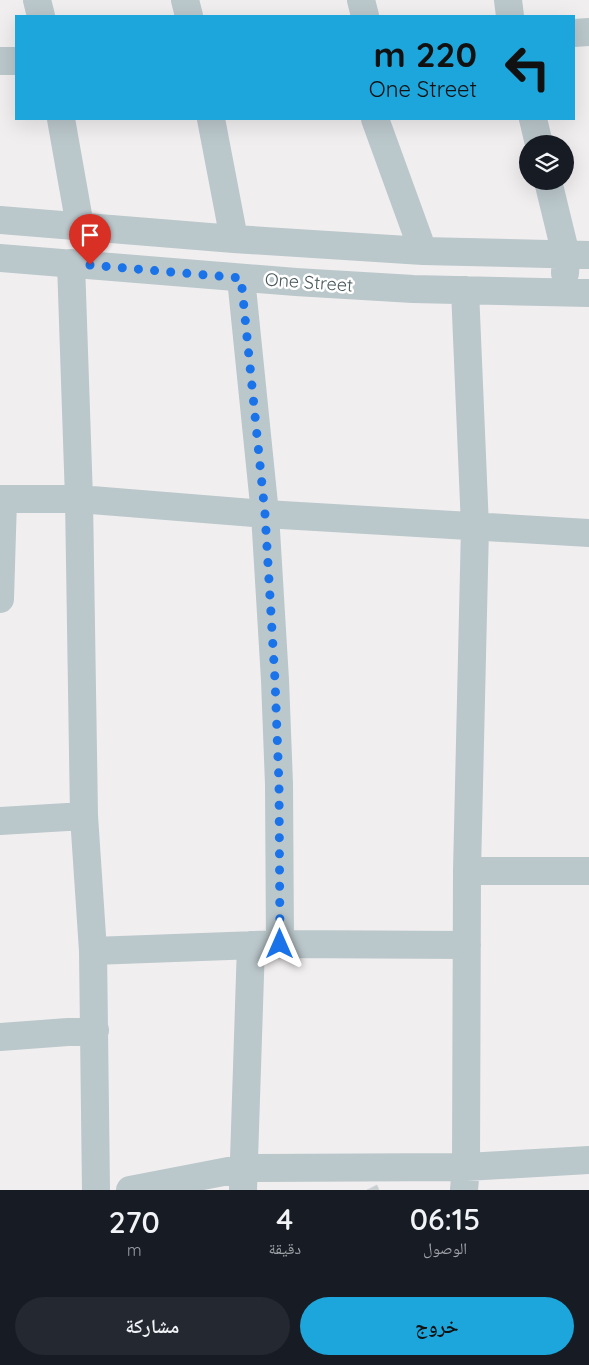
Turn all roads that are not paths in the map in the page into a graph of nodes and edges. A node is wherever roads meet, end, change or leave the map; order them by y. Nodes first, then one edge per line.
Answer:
1 (37, 0) edge
2 (185, 0) edge
3 (361, 0) edge
4 (508, 0) edge
5 (41, 15) edge
6 (189, 15) edge
7 (365, 15) edge
8 (510, 15) edge
9 (589, 32) edge
10 (575, 34) edge
11 (15, 61) edge
12 (0, 62) edge
13 (62, 120) edge
14 (211, 120) edge
15 (375, 120) edge
16 (533, 120) edge
17 (537, 135) edge
18 (552, 190) edge
19 (0, 220) edge
20 (80, 226) junction
21 (234, 239) junction
22 (423, 251) junction
23 (577, 255) edge
24 (0, 258) edge
25 (71, 263) junction
26 (241, 278) junction
27 (465, 290) junction
28 (576, 293) edge
29 (2, 499) edge
30 (79, 499) junction
31 (265, 514) junction
32 (475, 527) junction
33 (589, 533) edge
34 (0, 599) edge
35 (84, 816) junction
36 (0, 821) edge
37 (589, 870) edge
38 (466, 871) junction
39 (280, 944) junction
40 (251, 945) junction
41 (467, 945) junction
42 (93, 951) junction
43 (95, 1030) junction
44 (0, 1037) edge
45 (589, 1160) edge
46 (465, 1178) edge
47 (244, 1179) edge
48 (96, 1190) edge
49 (130, 1190) edge

1 - 5 street
2 - 6 street
3 - 7 street
4 - 8 street
9 - 10 street
11 - 12 street
13 - 20 street
14 - 21 street
15 - 22 street
16 - 17 street
18 - 23 street
19 - 20 street
20 - 21 street
21 - 22 street
22 - 23 street
23 - 28 street
24 - 25 street, One Street
25 - 26 street, One Street
25 - 30 street
26 - 27 street, One Street
26 - 31 street
27 - 28 street, One Street
27 - 32 street
29 - 30 street
29 - 34 street
30 - 31 street
30 - 35 street
31 - 32 street
31 - 39 street
32 - 33 street
32 - 38 street
35 - 36 street
35 - 42 street
37 - 38 street
38 - 41 street
39 - 40 street
39 - 41 street
40 - 42 street
40 - 47 street
41 - 46 street
42 - 43 street
43 - 44 street
43 - 48 street
45 - 46 street
46 - 47 street
47 - 49 street

